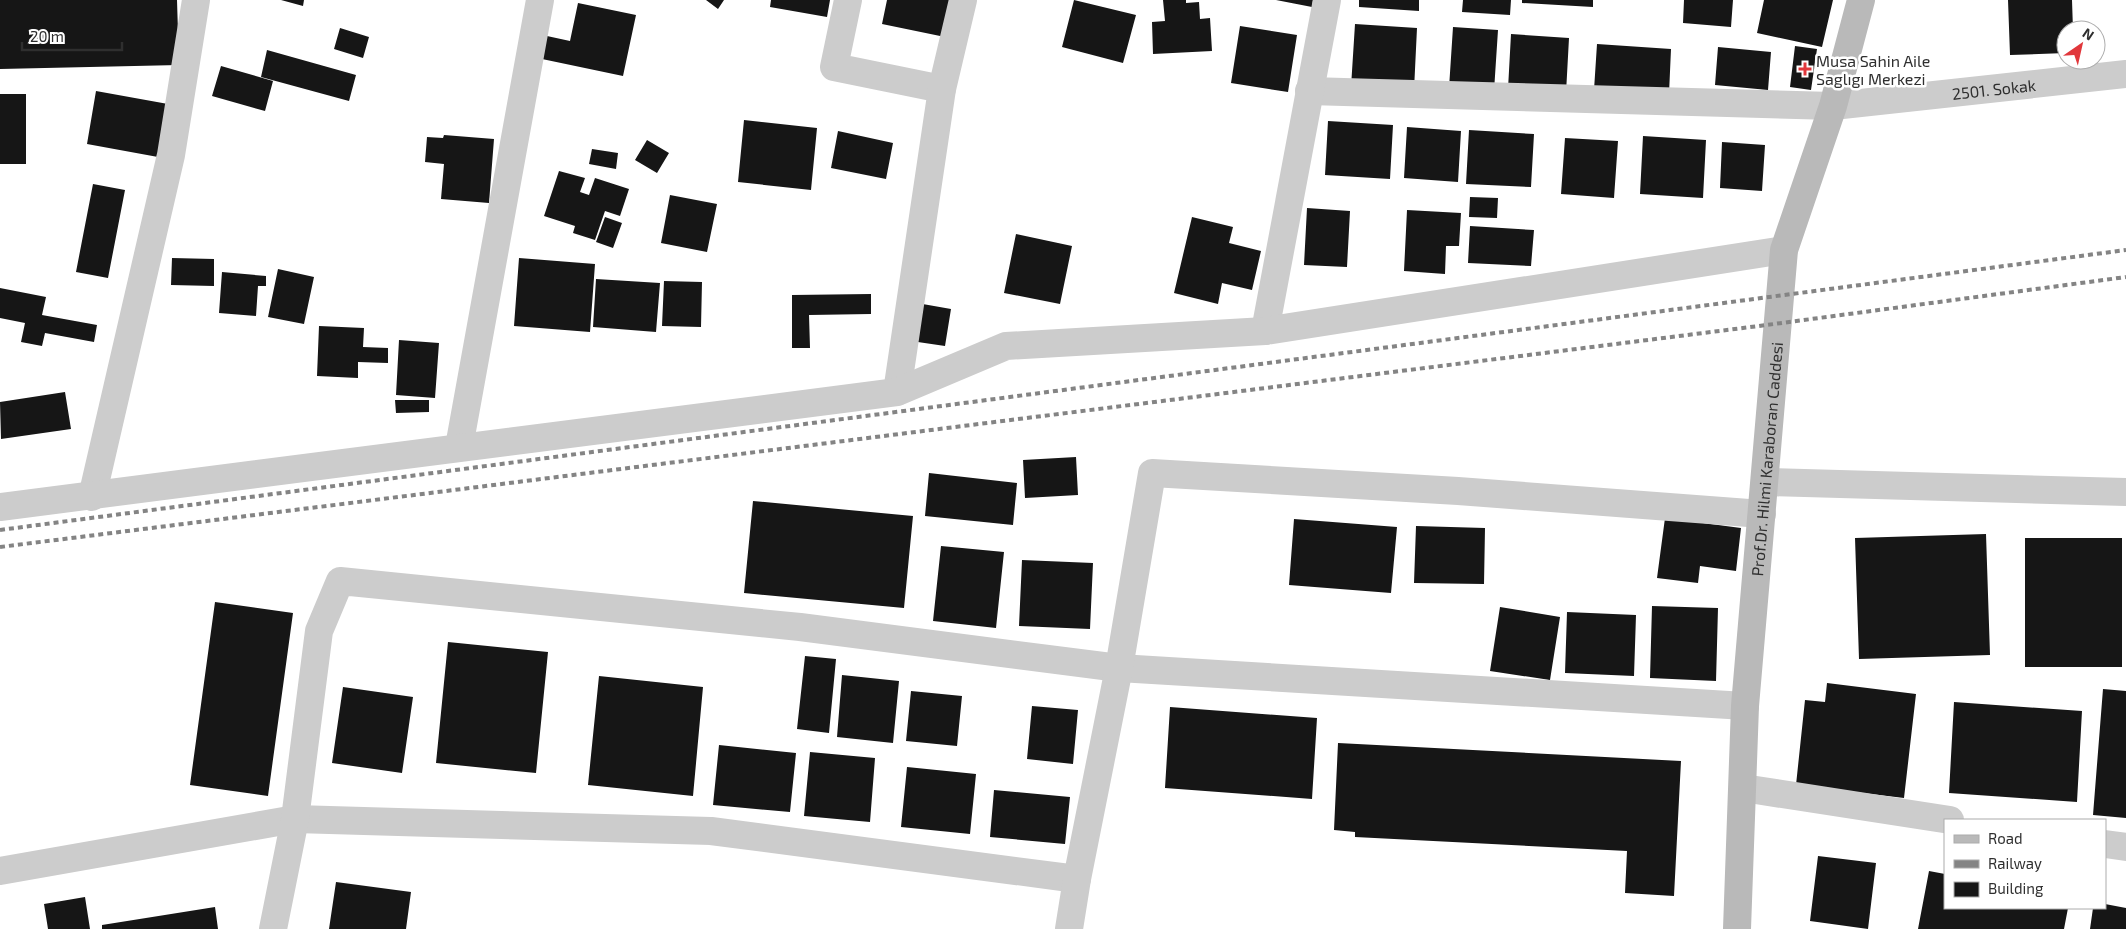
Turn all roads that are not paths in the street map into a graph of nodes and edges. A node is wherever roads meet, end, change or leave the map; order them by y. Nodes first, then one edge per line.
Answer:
1 (196, 0) edge
2 (540, 0) edge
3 (848, 0) edge
4 (963, 0) edge
5 (1327, 0) edge
6 (1861, 0) edge
7 (2126, 74) edge
8 (942, 89) junction
9 (1308, 91) junction
10 (1833, 106) junction
11 (1784, 250) junction
12 (1265, 331) junction
13 (898, 392) junction
14 (459, 447) junction
15 (1766, 482) junction
16 (2126, 492) edge
17 (92, 497) junction
18 (0, 507) edge
19 (1762, 514) junction
20 (1119, 668) junction
21 (1745, 706) junction
22 (1743, 788) junction
23 (295, 819) junction
24 (1944, 819) edge
25 (2106, 844) edge
26 (2126, 848) edge
27 (0, 872) edge
28 (1077, 879) junction
29 (273, 929) edge
30 (1069, 929) edge
31 (1737, 929) edge

1 - 17 street
2 - 14 street
3 - 8 street
4 - 8 street
5 - 9 street
6 - 10 street, Prof.Dr. Hilmi Karaboran Caddesi
7 - 10 street, 2501. Sokak
8 - 13 street
9 - 10 street, 2501. Sokak
9 - 12 street
10 - 11 street, Prof.Dr. Hilmi Karaboran Caddesi
11 - 12 street
11 - 15 street, Prof.Dr. Hilmi Karaboran Caddesi
12 - 13 street
13 - 14 street
14 - 17 street
15 - 16 street
15 - 19 street, Prof.Dr. Hilmi Karaboran Caddesi
17 - 18 street
19 - 20 street
19 - 21 street, Prof.Dr. Hilmi Karaboran Caddesi
20 - 21 street
20 - 23 street
20 - 28 street
21 - 22 street, Prof.Dr. Hilmi Karaboran Caddesi
22 - 24 street
22 - 31 street, Prof.Dr. Hilmi Karaboran Caddesi
23 - 27 street
23 - 28 street
23 - 29 street
25 - 26 street
28 - 30 street

